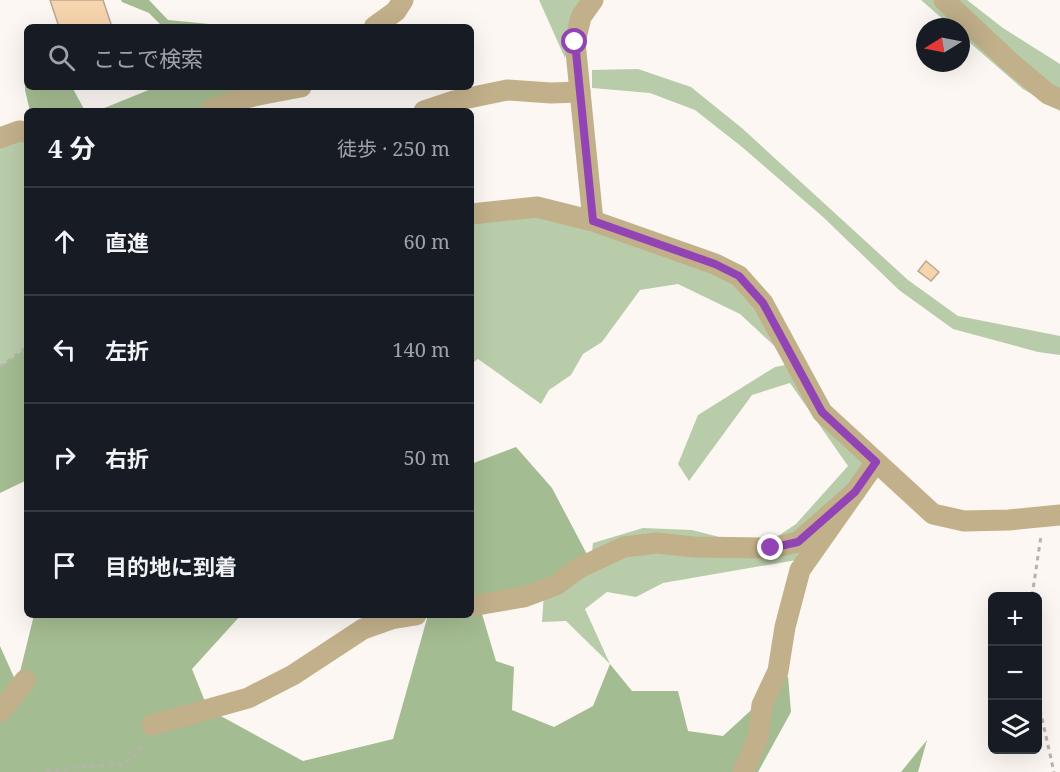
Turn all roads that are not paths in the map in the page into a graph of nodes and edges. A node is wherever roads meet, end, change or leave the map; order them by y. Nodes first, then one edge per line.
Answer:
1 (403, 0) edge
2 (593, 0) edge
3 (944, 0) edge
4 (578, 9) edge
5 (378, 24) edge
6 (284, 90) edge
7 (580, 92) junction
8 (1060, 99) edge
9 (214, 108) edge
10 (433, 108) edge
11 (24, 132) edge
12 (0, 138) edge
13 (474, 214) edge
14 (593, 221) junction
15 (876, 462) junction
16 (855, 492) junction
17 (1052, 516) edge
18 (474, 605) edge
19 (397, 618) edge
20 (25, 680) dead end
21 (0, 712) edge
22 (152, 725) road end
23 (743, 772) edge

1 - 5 street
2 - 4 street
3 - 8 street
4 - 7 street
6 - 9 street
7 - 10 street
7 - 14 street
11 - 12 street
13 - 14 street
14 - 15 street
15 - 16 street
15 - 17 street
16 - 18 street
16 - 23 street
19 - 22 street
20 - 21 street

